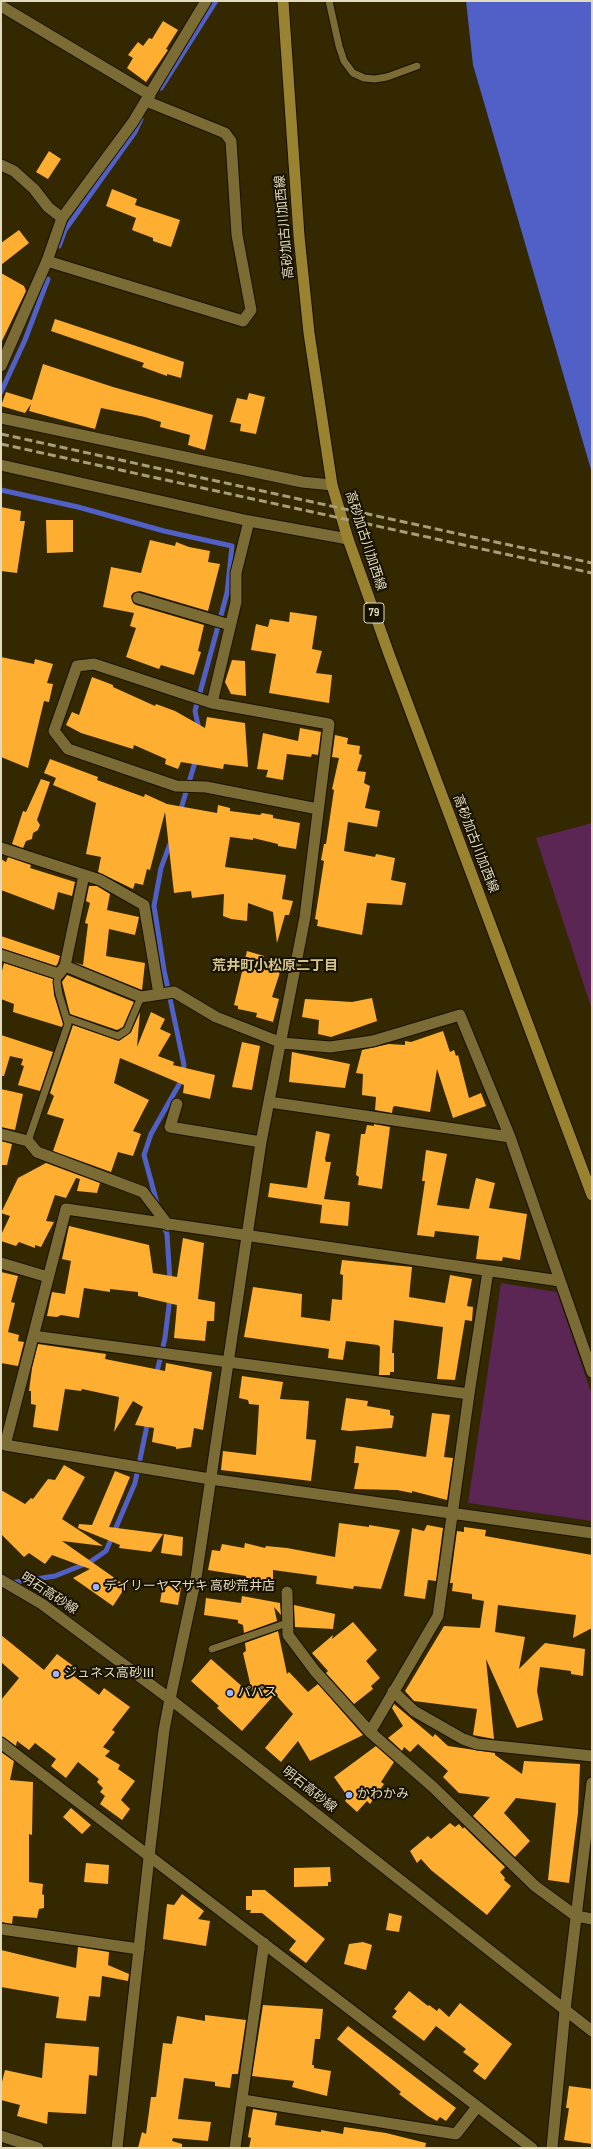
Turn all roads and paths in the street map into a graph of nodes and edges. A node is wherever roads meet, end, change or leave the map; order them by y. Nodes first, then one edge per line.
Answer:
1 (206, 1) edge
2 (283, 1) edge
3 (329, 1) edge
4 (1, 6) edge
5 (417, 66) dead end
6 (148, 98) junction
7 (1, 165) edge
8 (62, 218) junction
9 (47, 261) junction
10 (6, 340) edge
11 (1, 366) edge
12 (1, 418) edge
13 (1, 465) edge
14 (332, 485) junction
15 (249, 521) junction
16 (348, 539) junction
17 (138, 598) dead end
18 (230, 625) junction
19 (212, 703) junction
20 (318, 809) junction
21 (1, 848) edge
22 (84, 875) junction
23 (1, 955) edge
24 (62, 970) junction
25 (159, 994) junction
26 (141, 997) junction
27 (67, 1018) junction
28 (282, 1043) junction
29 (269, 1102) junction
30 (177, 1104) dead end
31 (1, 1134) edge
32 (510, 1137) junction
33 (28, 1141) junction
34 (261, 1142) junction
35 (592, 1196) edge
36 (168, 1225) junction
37 (247, 1235) junction
38 (1, 1263) edge
39 (488, 1271) junction
40 (48, 1277) junction
41 (560, 1281) junction
42 (33, 1336) junction
43 (228, 1363) junction
44 (592, 1372) edge
45 (469, 1394) junction
46 (3, 1444) edge
47 (210, 1479) junction
48 (453, 1513) junction
49 (592, 1533) edge
50 (1, 1580) edge
51 (287, 1592) dead end
52 (287, 1623) junction
53 (212, 1649) dead end
54 (393, 1691) junction
55 (170, 1699) junction
56 (370, 1732) junction
57 (1, 1743) edge
58 (592, 1756) edge
59 (592, 1783) edge
60 (149, 1857) junction
61 (576, 1916) junction
62 (592, 1919) edge
63 (1, 1929) edge
64 (264, 1943) junction
65 (140, 1949) junction
66 (566, 2010) junction
67 (592, 2031) edge
68 (243, 2100) junction
69 (476, 2107) junction
70 (1, 2136) edge
71 (38, 2148) edge
72 (117, 2148) edge
73 (236, 2148) edge
74 (532, 2148) edge
75 (552, 2148) edge

1 - 6 street
2 - 14 main road, 高砂加古川加西線 / 79
3 - 5 lane
4 - 6 street
6 - 8 street
6 - 9 street
7 - 8 street
8 - 9 street
9 - 10 street
10 - 11 street
12 - 14 street
13 - 15 street
14 - 16 main road, 高砂加古川加西線 / 79
15 - 16 street
15 - 18 street
16 - 35 main road, 高砂加古川加西線 / 79
17 - 18 street
18 - 19 street
19 - 20 street
19 - 20 street
20 - 28 street
21 - 22 street
22 - 24 street
22 - 25 street
23 - 24 street
24 - 26 street
24 - 27 lane
25 - 26 street
25 - 28 street
26 - 27 lane
27 - 33 lane
28 - 29 street
28 - 32 street
29 - 32 street
29 - 34 street
30 - 34 street
31 - 33 street
32 - 41 street
33 - 36 street
34 - 37 street
36 - 37 street
36 - 40 street
37 - 39 street
37 - 43 street
38 - 40 street
39 - 41 street
39 - 45 street
40 - 42 street
41 - 44 street
42 - 43 street
42 - 46 street
43 - 45 street
43 - 47 street
45 - 48 street
46 - 47 street
47 - 48 street
47 - 55 street
48 - 49 street
48 - 54 street
50 - 55 street, 明石高砂線
51 - 52 street
52 - 53 lane
52 - 56 street
54 - 56 street
54 - 58 street
55 - 60 street
55 - 66 street, 明石高砂線
56 - 61 street
57 - 60 street
59 - 61 street
60 - 64 street
60 - 65 street
61 - 62 street
61 - 66 street
63 - 65 street
64 - 68 street
64 - 69 street
65 - 72 street
66 - 67 street, 明石高砂線
66 - 75 street
68 - 69 street
68 - 73 street
69 - 74 street
70 - 71 street

